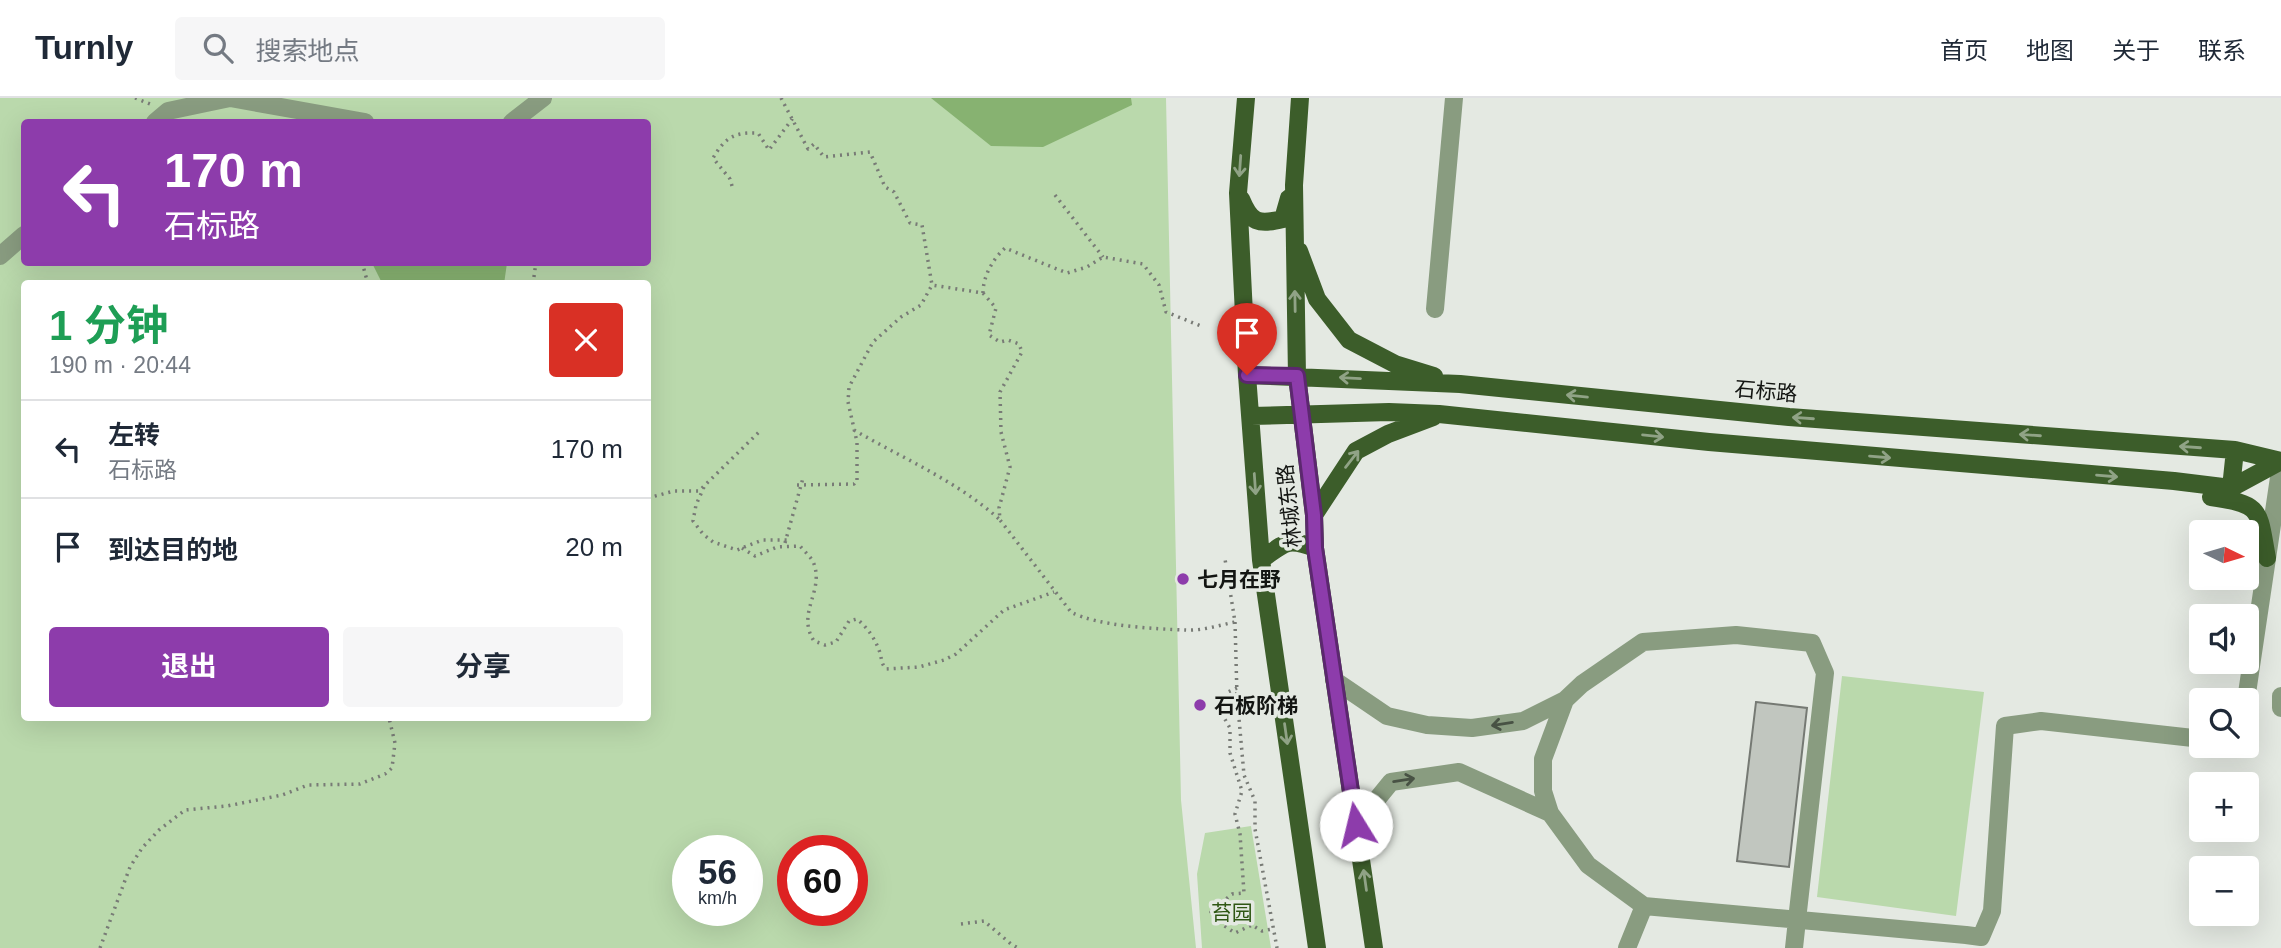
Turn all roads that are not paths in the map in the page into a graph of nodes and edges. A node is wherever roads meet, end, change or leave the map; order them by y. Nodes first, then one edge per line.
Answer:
1 (543, 98) edge
2 (1246, 98) edge
3 (1300, 98) edge
4 (1454, 98) edge
5 (159, 119) edge
6 (348, 119) edge
7 (516, 119) edge
8 (1294, 185) junction
9 (1238, 193) junction
10 (1294, 236) junction
11 (21, 238) edge
12 (0, 256) edge
13 (1436, 309) dead end
14 (1247, 375) junction
15 (1297, 376) junction
16 (1390, 380) junction
17 (1460, 384) junction
18 (1389, 412) junction
19 (1302, 414) junction
20 (1439, 414) junction
21 (1251, 416) junction
22 (2235, 450) junction
23 (2281, 462) edge
24 (2174, 481) junction
25 (2231, 488) junction
26 (1314, 515) junction
27 (1315, 548) junction
28 (2267, 558) junction
29 (1261, 560) junction
30 (1335, 680) junction
31 (2248, 688) edge
32 (2281, 696) edge
33 (1565, 700) junction
34 (2281, 708) edge
35 (2189, 738) edge
36 (1550, 813) junction
37 (1356, 825) junction
38 (1644, 906) junction
39 (1797, 920) junction
40 (1965, 942) edge
41 (1317, 948) edge
42 (1374, 948) edge
43 (1627, 948) edge
44 (1794, 948) edge

1 - 7 street
2 -> 9 main road, 林城东路
3 - 8 main road, 林城东路
4 - 13 street
5 - 6 street
8 - 9 main road
8 - 10 main road, 林城东路
9 - 14 main road, 林城东路
15 -> 10 main road, 林城东路
10 - 17 main road
11 - 12 street
14 - 15 main road, 石标路
14 - 21 main road, 林城东路
16 -> 15 main road, 石标路
15 - 19 main road, 林城东路
16 - 17 main road, 石标路
16 - 18 main road
22 -> 17 main road, 石标路
18 - 19 main road
18 - 20 main road
19 - 21 main road
19 - 26 main road, 林城东路
20 -> 24 main road
26 -> 20 main road
21 -> 29 main road, 林城东路
22 - 23 main road, 石标路
22 - 25 main road
23 - 25 main road
23 - 28 street
24 - 25 main road
24 - 28 main road
26 - 27 main road, 林城东路
27 - 29 main road
27 - 30 main road, 林城东路
28 - 31 street
29 -> 41 main road, 林城东路
33 -> 30 street
30 - 37 main road, 林城东路
32 - 34 street
33 - 36 street
33 - 39 street
35 - 40 street
37 -> 36 street
36 - 38 street
42 -> 37 main road, 林城东路
38 - 39 street
38 - 43 street
39 - 40 street
39 - 44 street

